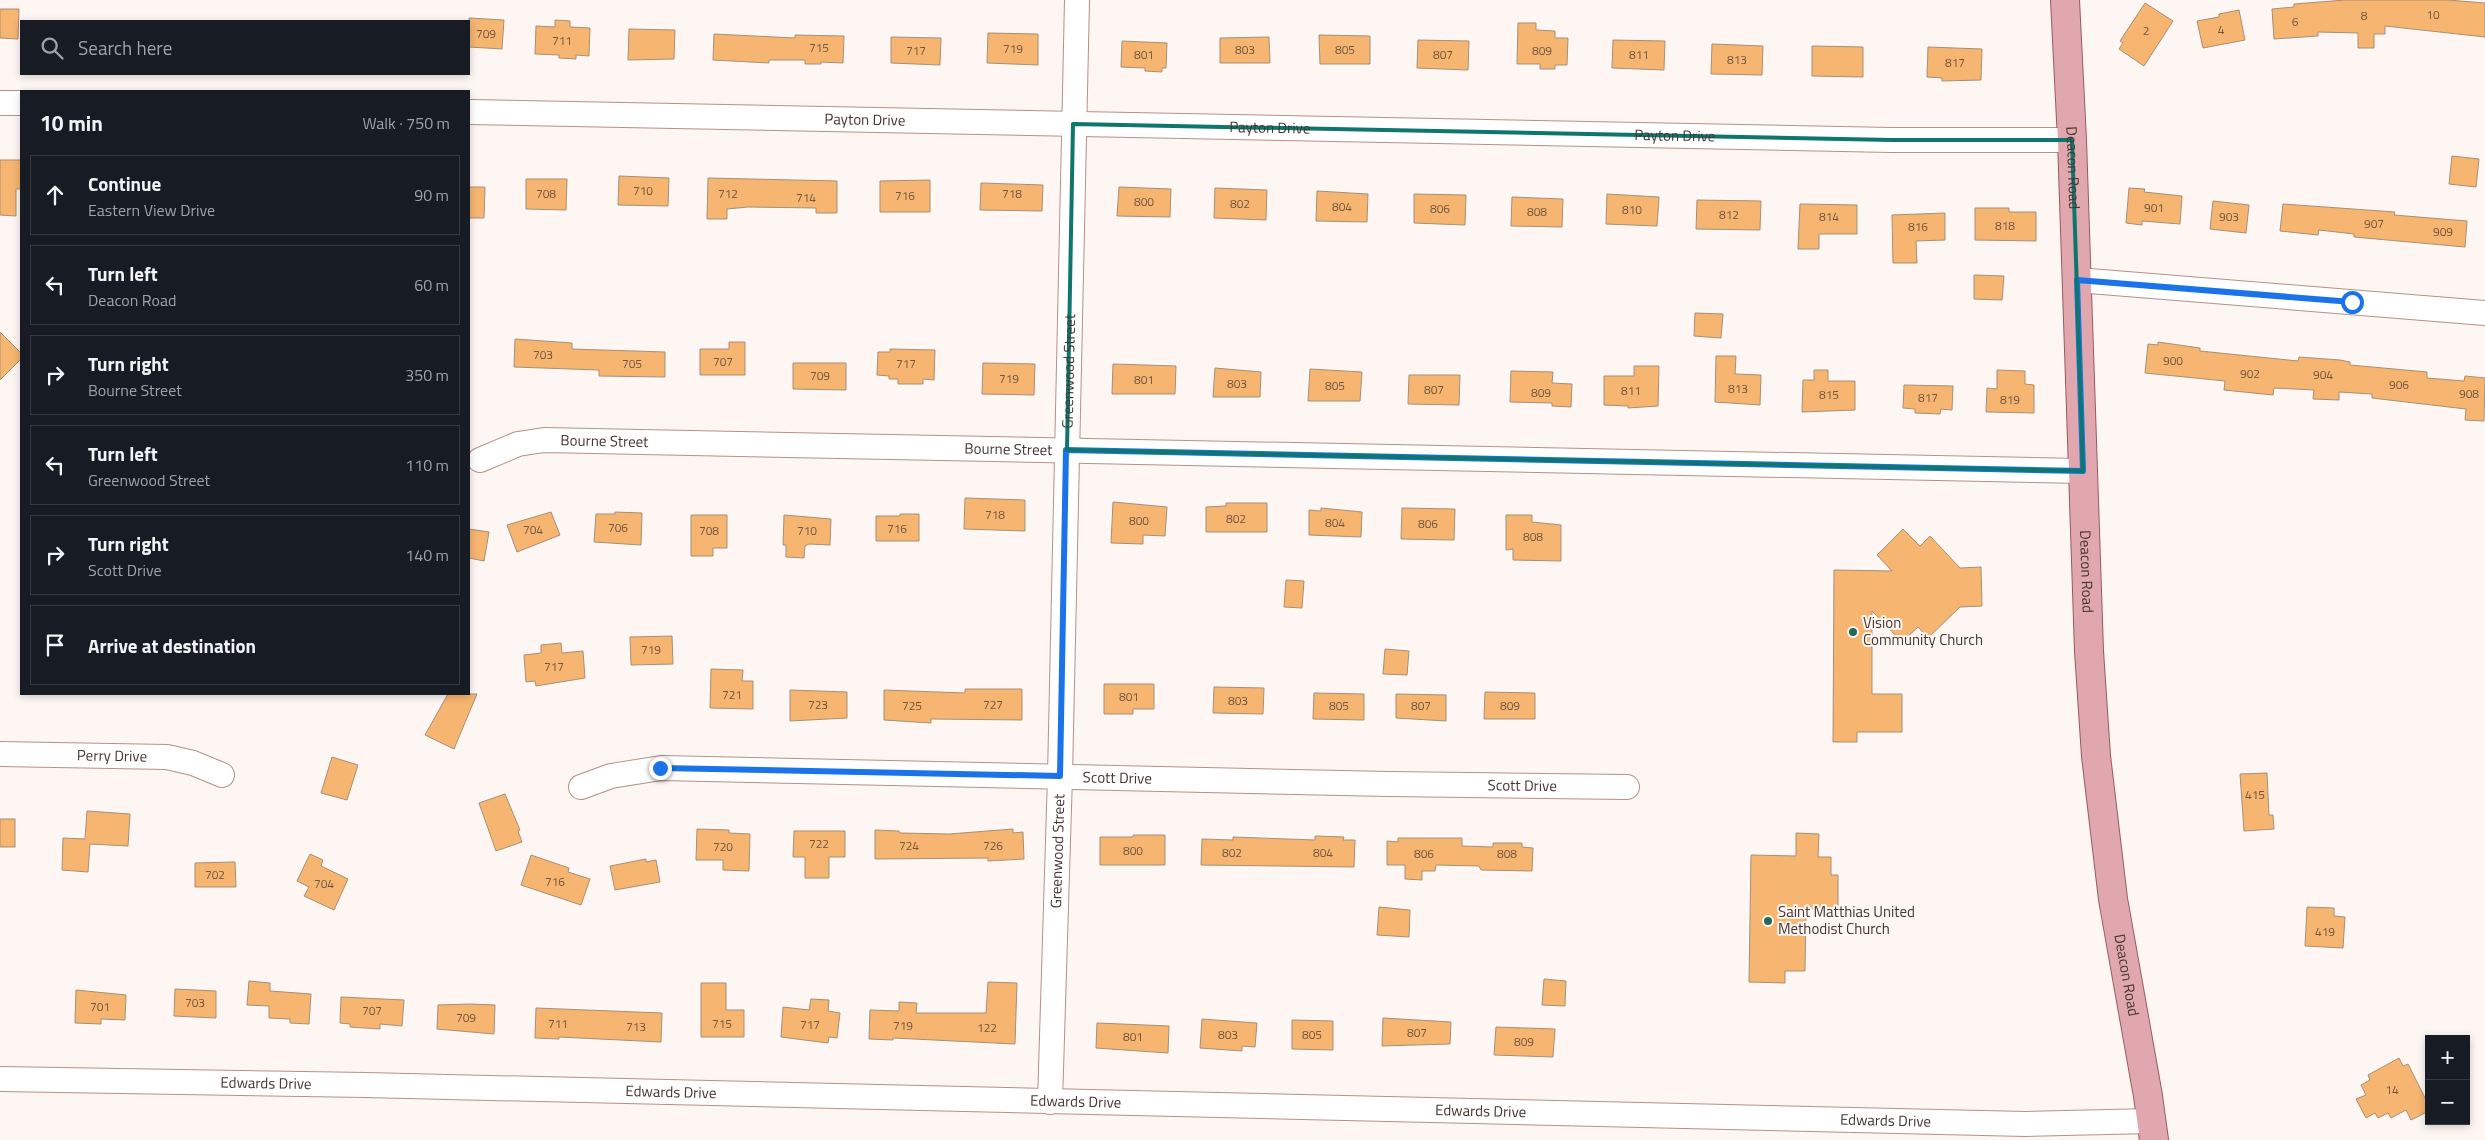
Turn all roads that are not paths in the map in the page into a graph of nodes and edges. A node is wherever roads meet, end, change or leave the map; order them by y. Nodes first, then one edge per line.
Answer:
1 (1077, 0) edge
2 (2064, 0) edge
3 (0, 103) edge
4 (20, 103) edge
5 (470, 112) edge
6 (1073, 124) junction
7 (2072, 140) junction
8 (2077, 280) junction
9 (2485, 313) edge
10 (1066, 450) junction
11 (480, 460) dead end
12 (2083, 471) junction
13 (0, 754) edge
14 (222, 775) dead end
15 (1060, 776) junction
16 (1627, 787) dead end
17 (581, 788) dead end
18 (0, 1079) edge
19 (1050, 1102) junction
20 (2153, 1131) edge

1 - 6 street, Greenwood Street
2 - 7 main road, Deacon Road
3 - 4 street
5 - 6 street, Payton Drive
6 - 7 street, Payton Drive
6 - 10 street, Greenwood Street
7 - 8 main road, Deacon Road
8 - 9 street
8 - 12 main road, Deacon Road
10 - 11 street, Bourne Street
10 - 12 street, Bourne Street
10 - 15 street, Greenwood Street
12 - 20 main road, Deacon Road
13 - 14 street, Perry Drive
15 - 16 street, Scott Drive
15 - 17 street, Scott Drive
15 - 19 street, Greenwood Street
18 - 19 street, Edwards Drive
19 - 20 street, Edwards Drive

